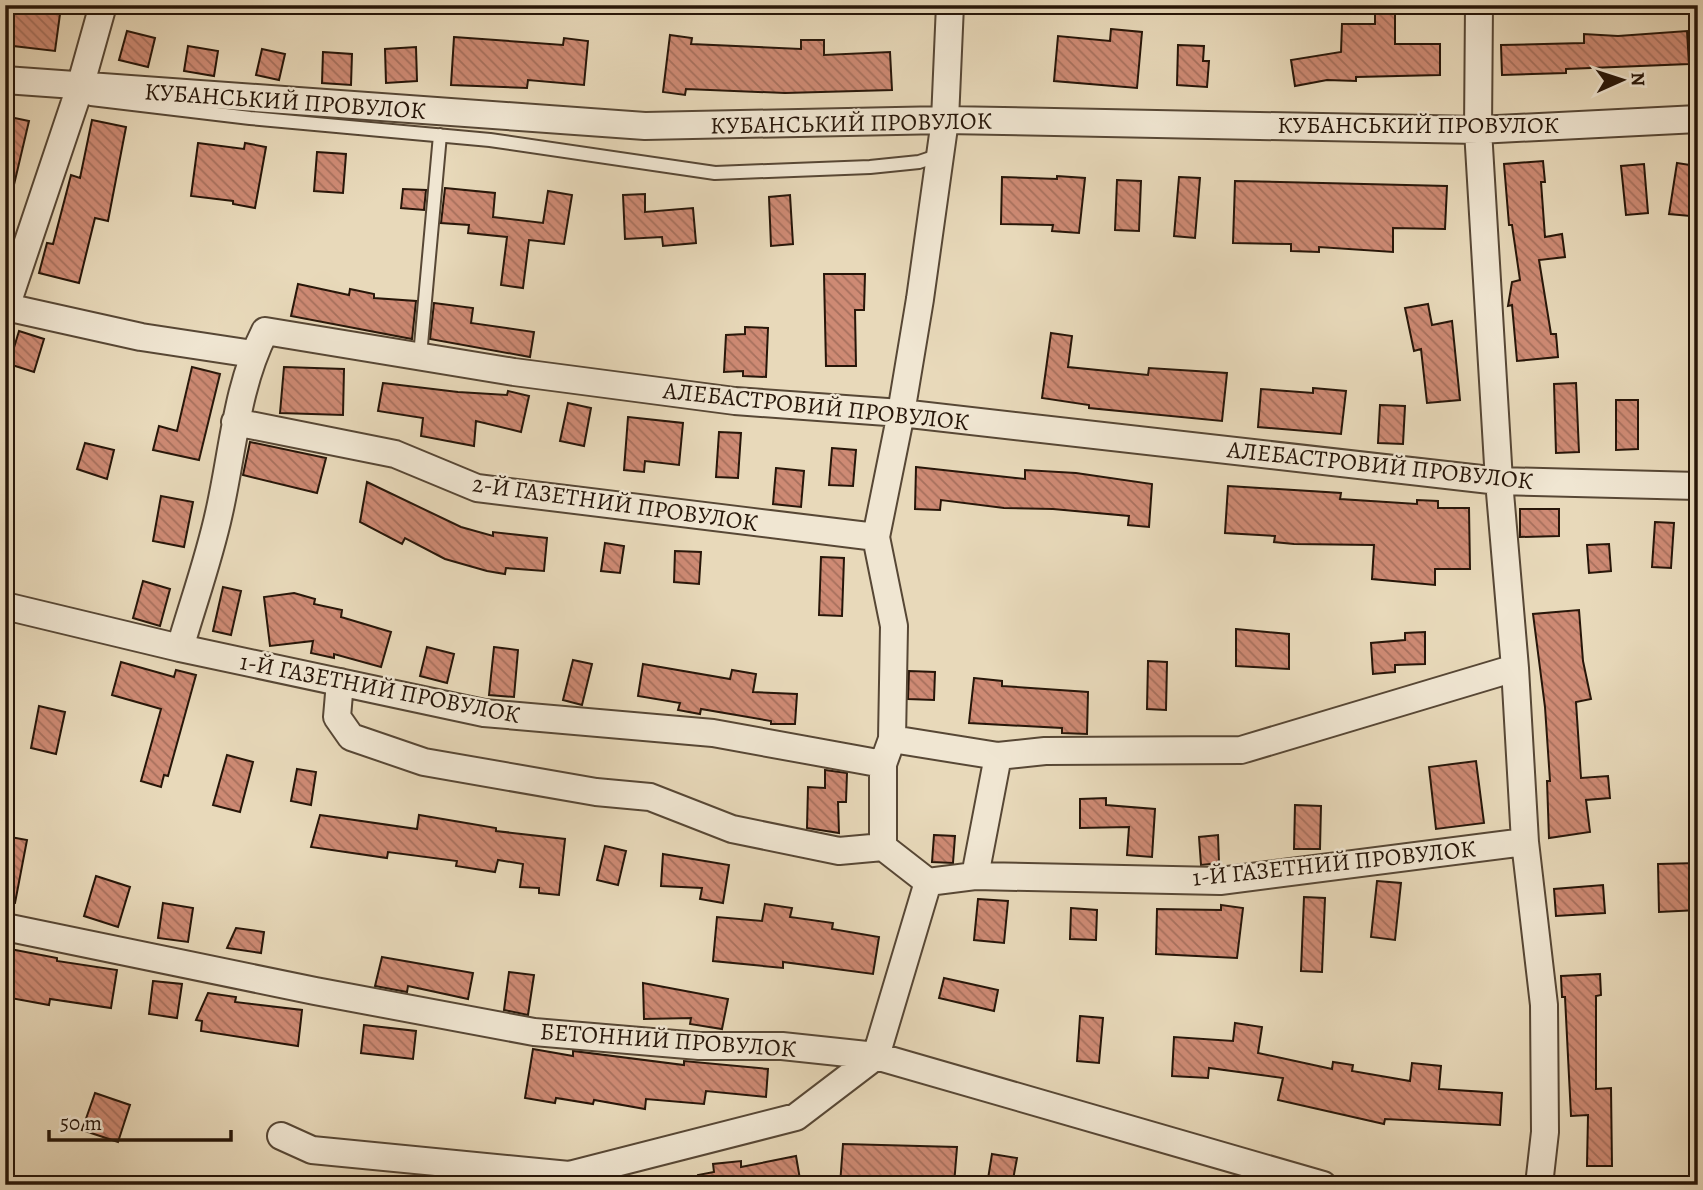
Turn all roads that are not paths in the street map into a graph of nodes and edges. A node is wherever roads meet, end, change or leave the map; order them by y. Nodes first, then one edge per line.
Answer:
1 (103, 5) edge
2 (950, 5) edge
3 (1479, 5) edge
4 (5, 80) edge
5 (78, 92) junction
6 (1698, 118) edge
7 (945, 120) junction
8 (1478, 130) junction
9 (440, 135) junction
10 (940, 155) junction
11 (6, 309) edge
12 (253, 354) junction
13 (420, 356) junction
14 (901, 413) junction
15 (235, 422) junction
16 (1499, 481) junction
17 (1698, 486) edge
18 (876, 537) junction
19 (5, 606) edge
20 (180, 648) junction
21 (1515, 668) junction
22 (340, 682) junction
23 (892, 738) junction
24 (998, 756) junction
25 (883, 764) junction
26 (1525, 842) junction
27 (883, 848) junction
28 (975, 876) junction
29 (928, 883) junction
30 (5, 927) edge
31 (876, 1056) junction
32 (281, 1136) dead end
33 (1323, 1185) edge
34 (1539, 1185) edge

1 - 5 street
2 - 7 street
3 - 8 street
4 - 5 street, КУБАНСЬКИЙ ПРОВУЛОК
5 - 7 street, КУБАНСЬКИЙ ПРОВУЛОК
5 - 9 lane
5 - 11 street
6 - 8 street, КУБАНСЬКИЙ ПРОВУЛОК
7 - 8 street, КУБАНСЬКИЙ ПРОВУЛОК
7 - 10 street
8 - 16 street
9 - 10 lane
9 - 13 lane
10 - 14 street
11 - 12 street
12 - 13 street, АЛЕБАСТРОВИЙ ПРОВУЛОК
12 - 15 street, АЛЕБАСТРОВИЙ ПРОВУЛОК
13 - 14 street, АЛЕБАСТРОВИЙ ПРОВУЛОК
14 - 16 street, АЛЕБАСТРОВИЙ ПРОВУЛОК
14 - 18 street
15 - 18 street, 2-Й ГАЗЕТНИЙ ПРОВУЛОК
15 - 20 street, АЛЕБАСТРОВИЙ ПРОВУЛОК
16 - 17 street, АЛЕБАСТРОВИЙ ПРОВУЛОК
16 - 21 street
18 - 23 street
19 - 20 street, 1-Й ГАЗЕТНИЙ ПРОВУЛОК
20 - 22 street, 1-Й ГАЗЕТНИЙ ПРОВУЛОК
21 - 24 street
21 - 26 street
22 - 25 street, 1-Й ГАЗЕТНИЙ ПРОВУЛОК
22 - 27 street
23 - 24 street
23 - 25 street
24 - 28 street
25 - 27 street
26 - 28 street, 1-Й ГАЗЕТНИЙ ПРОВУЛОК
26 - 34 street
27 - 29 street
28 - 29 street, 1-Й ГАЗЕТНИЙ ПРОВУЛОК
29 - 31 street
30 - 31 street, БЕТОННИЙ ПРОВУЛОК
31 - 32 street
31 - 33 street, БЕТОННИЙ ПРОВУЛОК

